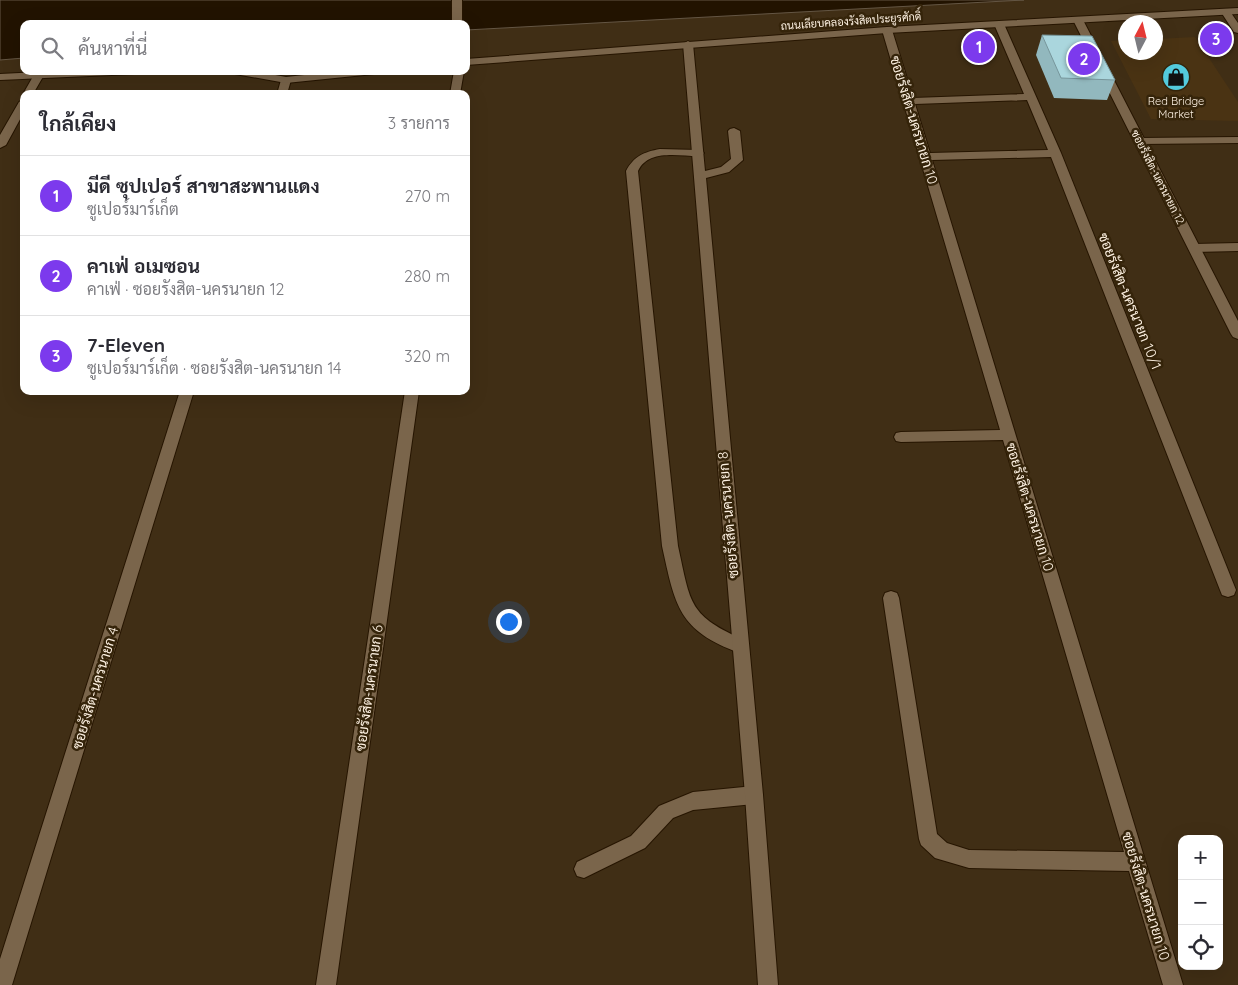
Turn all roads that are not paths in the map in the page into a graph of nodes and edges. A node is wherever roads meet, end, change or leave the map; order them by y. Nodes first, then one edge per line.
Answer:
1 (457, 0) edge
2 (1238, 11) edge
3 (1226, 12) junction
4 (457, 20) edge
5 (1078, 20) junction
6 (999, 24) junction
7 (887, 30) junction
8 (1238, 30) edge
9 (688, 44) junction
10 (470, 62) edge
11 (39, 75) joint
12 (258, 75) edge
13 (308, 75) edge
14 (458, 75) edge
15 (0, 77) edge
16 (286, 80) junction
17 (30, 90) edge
18 (283, 90) edge
19 (457, 90) edge
20 (1031, 97) junction
21 (908, 101) junction
22 (20, 109) edge
23 (734, 131) dead end
24 (1238, 140) edge
25 (1140, 141) junction
26 (0, 145) edge
27 (698, 153) junction
28 (1055, 153) junction
29 (925, 157) junction
30 (700, 175) junction
31 (1238, 247) edge
32 (1194, 248) junction
33 (1238, 334) edge
34 (186, 395) edge
35 (411, 395) edge
36 (1008, 435) junction
37 (901, 437) dead end
38 (1228, 590) dead end
39 (891, 598) dead end
40 (740, 646) junction
41 (754, 795) junction
42 (1136, 862) junction
43 (584, 869) dead end
44 (2, 985) edge
45 (326, 985) edge
46 (768, 985) edge
47 (1173, 985) edge

1 - 4 street
2 - 3 street, ถนนเลียบคลองรังสิตประยูรศักดิ์
3 - 5 street, ถนนเลียบคลองรังสิตประยูรศักดิ์
3 - 8 street
5 - 6 street, ถนนเลียบคลองรังสิตประยูรศักดิ์
5 - 25 street, ซอยรังสิต-นครนายก 12
6 - 7 street, ถนนเลียบคลองรังสิตประยูรศักดิ์
6 - 20 street, ซอยรังสิต-นครนายก 10/1
7 - 9 street, ถนนเลียบคลองรังสิตประยูรศักดิ์
7 - 21 street, ซอยรังสิต-นครนายก 10
9 - 10 street, ถนนเลียบคลองรังสิตประยูรศักดิ์
9 - 27 street, ซอยรังสิต-นครนายก 8
11 - 15 street
11 - 17 street
12 - 16 street
13 - 16 street
14 - 19 street
16 - 18 street
20 - 21 street
20 - 28 street, ซอยรังสิต-นครนายก 10/1
21 - 29 street, ซอยรังสิต-นครนายก 10
22 - 26 street
23 - 30 street
24 - 25 street
25 - 32 street, ซอยรังสิต-นครนายก 12
27 - 30 street, ซอยรังสิต-นครนายก 8
27 - 40 street
28 - 29 street
28 - 38 street, ซอยรังสิต-นครนายก 10/1
29 - 36 street, ซอยรังสิต-นครนายก 10
30 - 40 street, ซอยรังสิต-นครนายก 8
31 - 32 street
32 - 33 street, ซอยรังสิต-นครนายก 12
34 - 44 street, ซอยรังสิต-นครนายก 4
35 - 45 street, ซอยรังสิต-นครนายก 6
36 - 37 street
36 - 42 street, ซอยรังสิต-นครนายก 10
39 - 42 street
40 - 41 street, ซอยรังสิต-นครนายก 8
41 - 43 street
41 - 46 street, ซอยรังสิต-นครนายก 8
42 - 47 street, ซอยรังสิต-นครนายก 10

